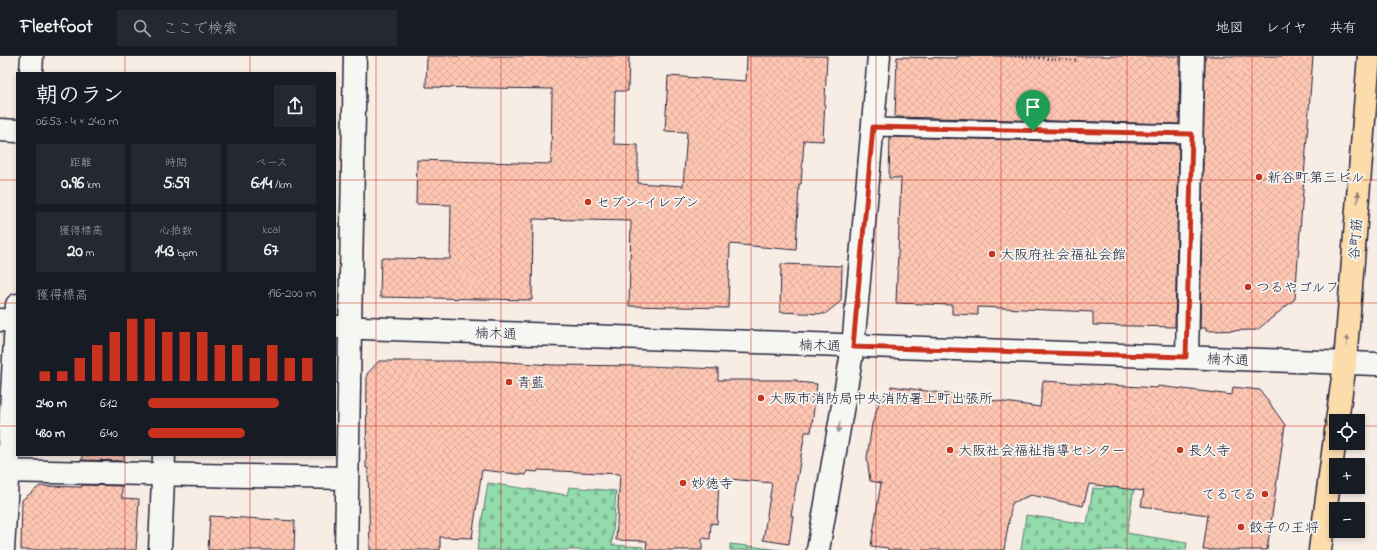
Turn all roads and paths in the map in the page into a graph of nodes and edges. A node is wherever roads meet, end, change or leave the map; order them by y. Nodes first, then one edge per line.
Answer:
1 (32, 56) edge
2 (355, 56) edge
3 (879, 56) edge
4 (1011, 56) edge
5 (1193, 56) edge
6 (1370, 56) edge
7 (1079, 61) dead end
8 (31, 72) edge
9 (873, 127) junction
10 (0, 130) edge
11 (16, 131) edge
12 (1192, 134) junction
13 (13, 317) edge
14 (343, 327) edge
15 (853, 347) junction
16 (1186, 357) junction
17 (1345, 363) junction
18 (1377, 364) edge
19 (1338, 414) edge
20 (1333, 450) edge
21 (164, 464) edge
22 (4, 471) edge
23 (346, 478) junction
24 (3, 550) edge
25 (160, 550) edge
26 (346, 550) edge
27 (818, 550) edge
28 (1320, 550) edge

1 - 8 street
2 - 14 street
3 - 9 street
4 - 7 path
5 - 12 street
17 -> 6 main road, 谷町筋
9 - 12 lane
9 - 15 street
10 - 11 street
12 - 16 street
13 - 22 street
14 - 15 street, 楠木通
14 - 23 street
15 - 16 street, 楠木通
15 -> 27 street
16 - 17 street, 楠木通
17 - 18 street, 楠木通
17 - 19 main road, 谷町筋
20 - 28 main road
21 - 22 street
21 - 23 street
21 - 25 street
22 - 24 street
23 - 26 street

